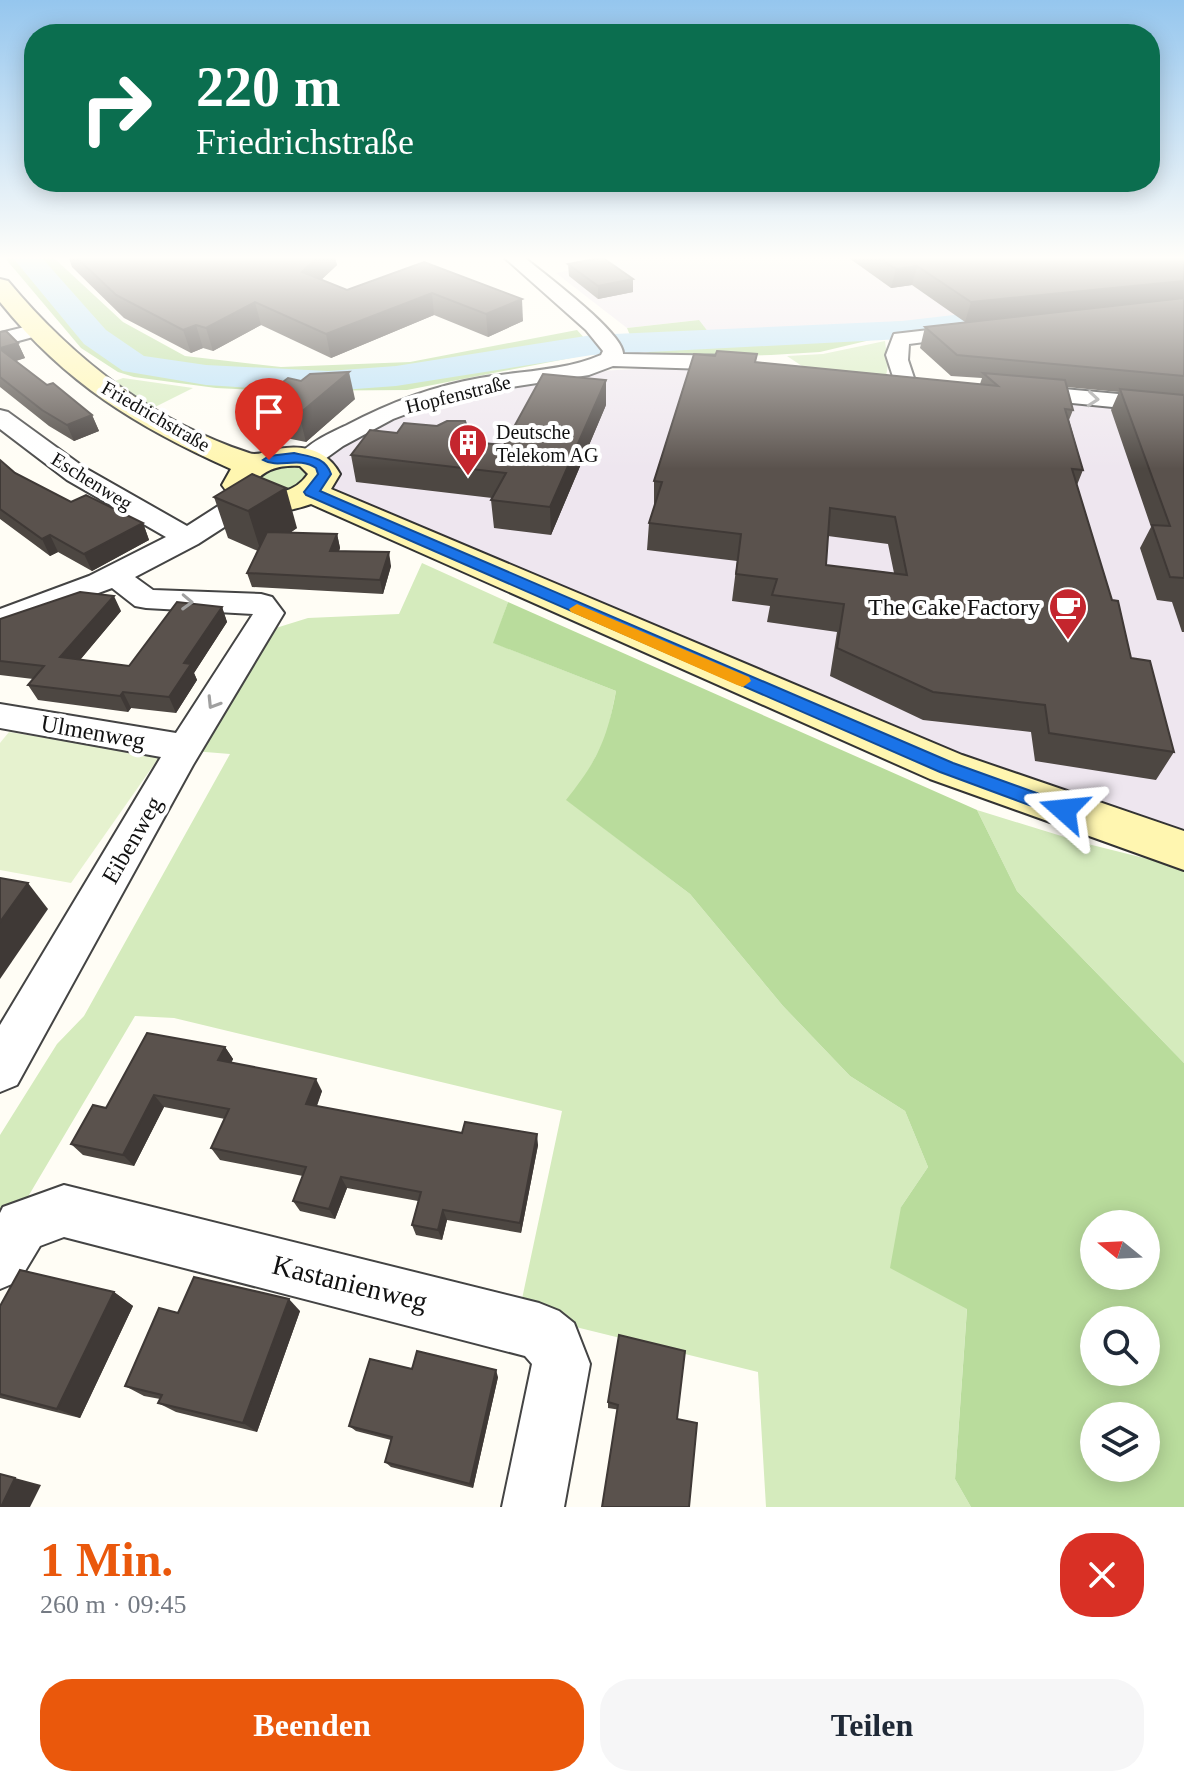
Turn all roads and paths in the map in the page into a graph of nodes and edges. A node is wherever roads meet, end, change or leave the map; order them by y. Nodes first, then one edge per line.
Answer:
1 (595, 328) edge
2 (997, 329) edge
3 (37, 330) joint
4 (0, 340) edge
5 (612, 355) junction
6 (760, 364) edge
7 (873, 377) edge
8 (997, 390) edge
9 (1184, 407) edge
10 (0, 417) edge
11 (310, 476) junction
12 (251, 482) junction
13 (188, 538) junction
14 (116, 577) junction
15 (0, 619) edge
16 (0, 716) edge
17 (185, 748) junction
18 (1184, 851) edge
19 (0, 1069) edge
20 (0, 1262) edge
21 (533, 1507) edge

1 - 5 street
2 - 7 street
3 - 4 street
3 - 12 main road, Friedrichstraße
5 - 6 street, Hopfenstraße
5 - 11 street, Hopfenstraße
8 -> 9 street
10 - 13 street, Eschenweg
11 - 12 main road
11 - 12 main road, Friedrichstraße
11 - 18 main road
12 - 13 street
13 - 14 street
14 - 15 street
14 -> 17 street, Eibenweg
16 - 17 street, Ulmenweg
17 - 19 street, Eibenweg
20 - 21 street, Kastanienweg

